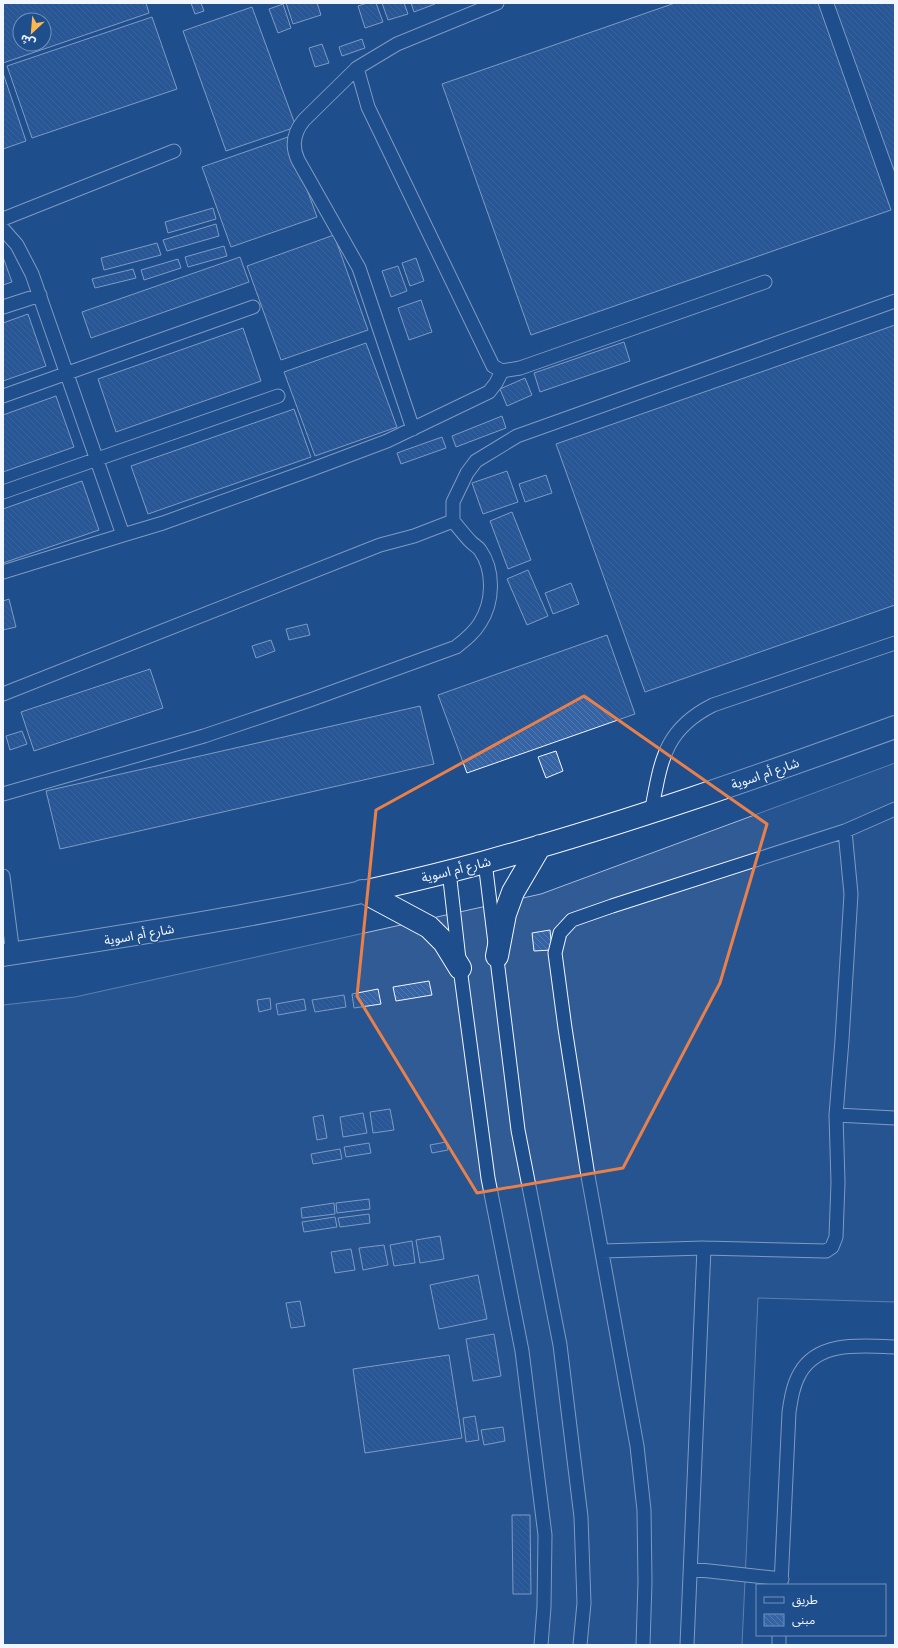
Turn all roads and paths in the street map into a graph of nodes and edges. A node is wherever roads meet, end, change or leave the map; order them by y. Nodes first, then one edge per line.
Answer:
1 (497, 3) edge
2 (357, 68) junction
3 (174, 151) dead end
4 (3, 219) edge
5 (3, 229) edge
6 (766, 282) dead end
7 (40, 295) junction
8 (895, 301) edge
9 (3, 307) edge
10 (252, 307) dead end
11 (502, 371) junction
12 (67, 374) junction
13 (3, 396) edge
14 (278, 396) dead end
15 (413, 429) junction
16 (96, 459) junction
17 (3, 492) edge
18 (453, 521) junction
19 (123, 534) junction
20 (3, 572) edge
21 (895, 643) edge
22 (3, 694) edge
23 (895, 727) edge
24 (3, 794) edge
25 (895, 809) edge
26 (651, 812) junction
27 (845, 831) junction
28 (540, 846) junction
29 (485, 862) junction
30 (449, 871) junction
31 (3, 876) edge
32 (362, 891) junction
33 (8, 954) edge
34 (497, 956) junction
35 (460, 968) junction
36 (836, 1115) junction
37 (895, 1118) edge
38 (704, 1248) junction
39 (602, 1252) junction
40 (895, 1347) edge
41 (691, 1569) junction
42 (782, 1582) edge
43 (542, 1645) edge
44 (580, 1645) edge
45 (643, 1645) edge
46 (687, 1645) edge

1 - 2 lane
2 - 11 lane
2 - 15 lane
3 - 4 lane
5 - 7 lane
6 - 11 lane
7 - 9 lane
7 - 12 lane
8 - 18 lane
10 - 12 lane
11 - 15 lane
12 - 13 lane
12 - 16 lane
14 - 16 lane
15 - 19 lane
16 - 17 lane
16 - 19 lane
18 - 22 lane
18 - 24 lane
19 - 20 lane
21 - 26 lane
23 - 26 street, شارع أم اسوية
25 - 27 lane
26 - 28 street, شارع أم اسوية
27 - 36 lane
27 - 39 lane
28 - 29 street, شارع أم اسوية
28 - 34 street
29 - 30 street, شارع أم اسوية
29 - 34 lane
30 - 32 street, شارع أم اسوية
30 - 35 lane
31 - 33 lane
32 - 33 street, شارع أم اسوية
32 - 35 street
34 - 44 lane
35 - 43 lane
36 - 37 lane
36 - 38 lane
38 - 39 lane
38 - 41 lane
39 - 45 lane
40 - 42 lane
41 - 42 lane
41 - 46 lane

